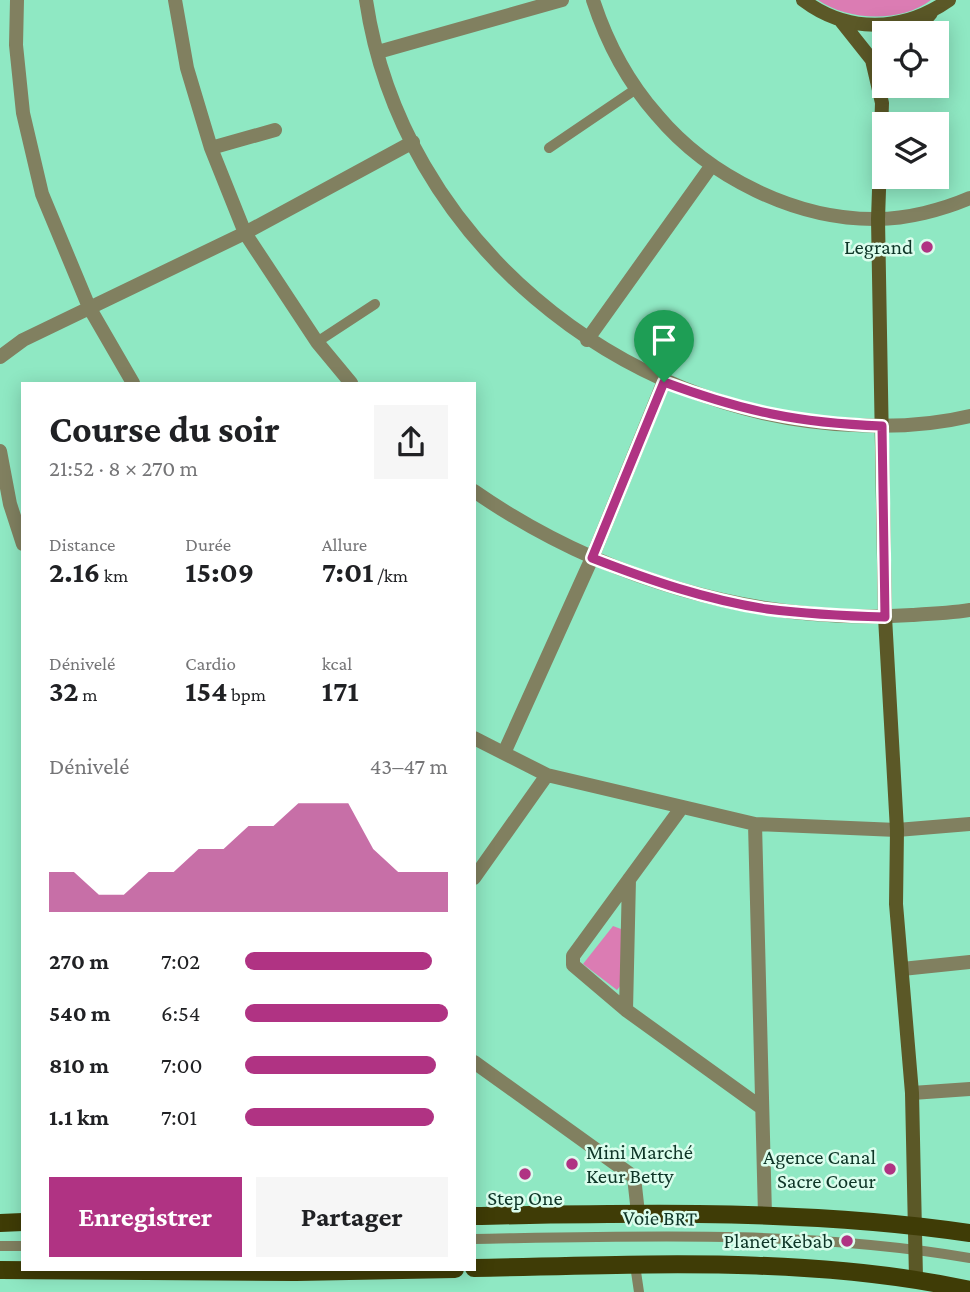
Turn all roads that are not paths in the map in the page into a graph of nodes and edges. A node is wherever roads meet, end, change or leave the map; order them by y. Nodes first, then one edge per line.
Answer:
1 (17, 0) edge
2 (175, 0) edge
3 (366, 0) edge
4 (562, 0) edge
5 (593, 0) edge
6 (803, 0) edge
7 (949, 0) edge
8 (932, 12) junction
9 (841, 21) junction
10 (924, 21) edge
11 (378, 52) junction
12 (636, 89) junction
13 (884, 98) edge
14 (882, 103) junction
15 (275, 130) dead end
16 (413, 142) junction
17 (211, 148) junction
18 (549, 148) dead end
19 (712, 165) junction
20 (970, 198) edge
21 (878, 219) junction
22 (244, 233) junction
23 (375, 304) dead end
24 (89, 307) junction
25 (587, 340) junction
26 (317, 342) junction
27 (0, 357) edge
28 (132, 382) edge
29 (350, 382) edge
30 (664, 382) junction
31 (970, 416) edge
32 (882, 426) junction
33 (0, 451) edge
34 (476, 492) edge
35 (21, 538) edge
36 (592, 558) junction
37 (970, 610) edge
38 (885, 617) junction
39 (476, 739) edge
40 (505, 753) junction
41 (547, 775) junction
42 (682, 807) junction
43 (755, 824) junction
44 (970, 824) edge
45 (897, 830) junction
46 (476, 873) edge
47 (629, 879) junction
48 (970, 961) edge
49 (902, 969) junction
50 (626, 1010) junction
51 (476, 1063) edge
52 (970, 1089) edge
53 (912, 1093) junction
54 (762, 1108) junction
55 (638, 1213) junction
56 (765, 1215) junction
57 (476, 1216) edge
58 (0, 1223) edge
59 (21, 1223) edge
60 (914, 1225) junction
61 (970, 1233) edge
62 (476, 1239) edge
63 (0, 1246) edge
64 (21, 1246) edge
65 (915, 1249) junction
66 (970, 1258) edge
67 (635, 1265) junction
68 (476, 1268) edge
69 (0, 1270) edge
70 (21, 1270) edge
71 (148, 1271) edge
72 (349, 1271) edge
73 (916, 1278) junction
74 (970, 1290) edge
75 (639, 1292) edge

1 - 24 street
2 - 17 street
3 - 11 street
4 - 11 street
5 - 12 street
6 - 9 street
7 - 8 street
8 - 9 street
8 - 10 street
9 - 14 street
11 - 16 street
12 - 18 lane
12 - 19 street
13 - 14 street
14 - 21 street
15 - 17 street
16 - 22 street
16 - 25 street
17 - 22 street
19 - 21 street
19 - 25 street
20 - 21 street
21 - 32 street
22 - 24 street
22 - 26 street
23 - 26 lane
24 - 27 street
24 - 28 street
25 - 30 street
26 - 29 street
30 - 32 street
30 - 36 street
31 - 32 street
32 - 38 street
33 - 35 street
34 - 36 street
36 - 38 street
36 - 40 street
37 - 38 street
38 - 45 street
39 - 40 street
40 - 41 street
41 - 42 street
41 - 46 street
42 - 43 street
42 - 47 street
43 - 45 street
43 - 54 street
44 - 45 street
45 - 49 street
47 - 50 street
47 - 50 street
48 - 49 street
49 - 53 street
50 - 54 street
51 - 55 street
52 - 53 street
53 - 60 street
54 - 56 street
55 - 56 main road
55 - 57 main road
56 - 60 main road
58 - 59 main road
60 - 61 main road
60 - 65 street
62 - 65 lane, Voie BRT
63 - 64 lane
65 - 66 lane, Voie BRT
65 - 73 street
67 - 68 main road
67 - 73 main road
67 - 75 lane
69 - 70 main road
71 - 72 main road
73 - 74 main road

